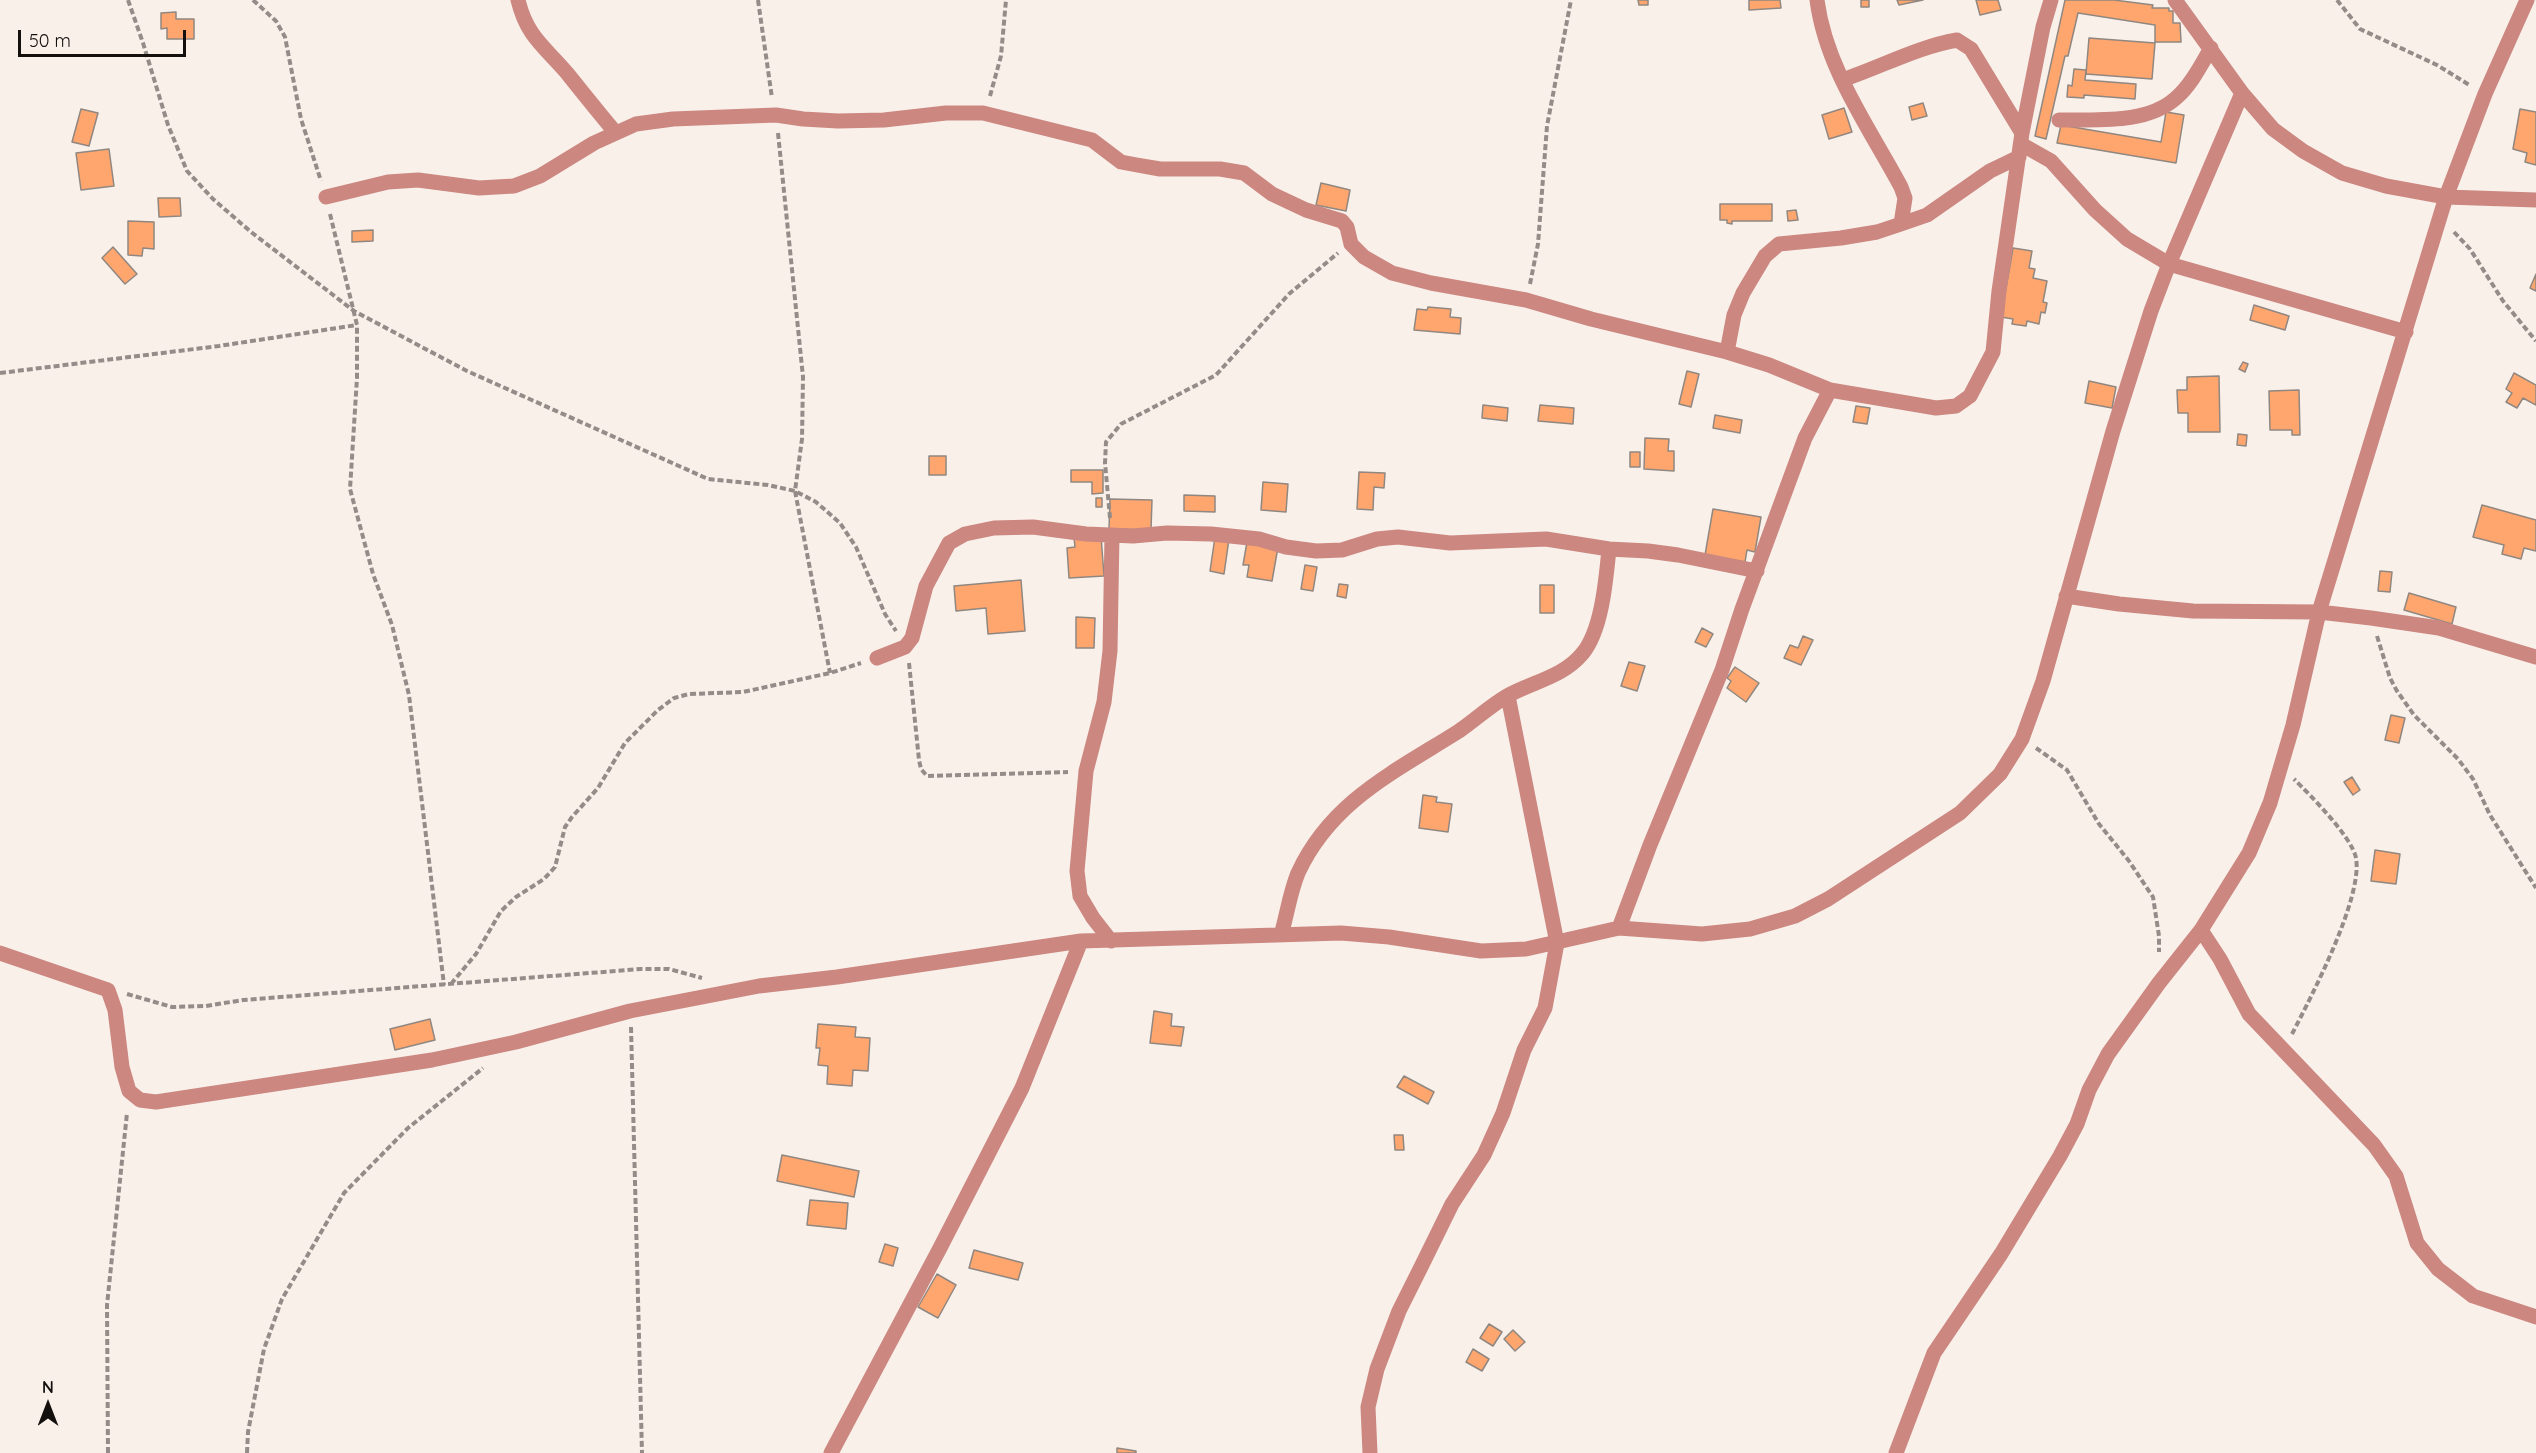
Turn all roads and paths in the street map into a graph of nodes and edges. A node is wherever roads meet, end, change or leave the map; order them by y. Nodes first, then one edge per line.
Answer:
1 (128, 0) edge
2 (253, 0) edge
3 (518, 0) edge
4 (758, 0) edge
5 (1006, 0) edge
6 (1571, 0) edge
7 (1817, 0) edge
8 (2051, 0) edge
9 (2175, 0) edge
10 (2337, 0) edge
11 (2527, 0) edge
12 (2211, 48) junction
13 (1842, 80) junction
14 (2242, 93) junction
15 (2485, 94) junction
16 (983, 113) junction
17 (776, 115) junction
18 (2059, 120) dead end
19 (615, 132) junction
20 (2020, 145) junction
21 (326, 197) junction
22 (2446, 197) junction
23 (2536, 200) edge
24 (2441, 218) junction
25 (1901, 224) junction
26 (1351, 244) junction
27 (2169, 264) junction
28 (1526, 300) junction
29 (354, 311) junction
30 (357, 325) junction
31 (2406, 332) junction
32 (2536, 341) edge
33 (1727, 352) junction
34 (0, 373) edge
35 (1830, 390) junction
36 (795, 491) junction
37 (1112, 535) junction
38 (1609, 549) junction
39 (1757, 571) junction
40 (2067, 596) junction
41 (2319, 612) junction
42 (2371, 618) junction
43 (905, 647) junction
44 (2536, 657) edge
45 (877, 658) joint
46 (830, 673) junction
47 (1508, 696) junction
48 (2022, 739) junction
49 (2281, 766) junction
50 (1086, 771) junction
51 (2536, 888) edge
52 (1619, 928) junction
53 (2201, 930) junction
54 (1281, 935) junction
55 (1111, 941) junction
56 (1081, 942) junction
57 (1557, 943) junction
58 (5, 955) edge
59 (711, 980) dead end
60 (2159, 983) junction
61 (451, 984) junction
62 (444, 985) junction
63 (108, 990) junction
64 (630, 1011) junction
65 (2283, 1050) junction
66 (488, 1064) dead end
67 (129, 1091) junction
68 (2536, 1317) edge
69 (108, 1453) edge
70 (247, 1453) edge
71 (642, 1453) edge
72 (831, 1453) edge
73 (1370, 1453) edge
74 (1896, 1453) edge

1 - 29 path
2 - 21 path
3 - 19 street
4 - 17 path
5 - 16 path
6 - 28 path
7 - 13 street
8 - 20 street
9 - 12 street
10 - 15 path
11 - 15 street
12 - 14 street
12 - 18 street
13 - 20 street
13 - 25 street
14 - 22 street
14 - 27 street
15 - 22 street
16 - 17 street
16 - 26 street
17 - 19 street
17 - 36 path
19 - 21 street
20 - 25 street
20 - 27 street
20 - 35 street
21 - 29 path
22 - 23 street
22 - 24 street
24 - 31 street
24 - 32 path
25 - 33 street
26 - 28 street
26 - 37 path
27 - 31 street
27 - 40 street
28 - 33 street
29 - 30 path
29 - 36 path
30 - 34 path
30 - 62 path
31 - 41 street
33 - 35 street
35 - 39 street
36 - 43 path
36 - 46 path
37 - 38 street
37 - 43 street
37 - 50 street
38 - 39 street
38 - 47 street
39 - 52 street
40 - 41 street
40 - 48 street
41 - 42 street
41 - 49 street
42 - 44 street
42 - 51 path
43 - 45 street
43 - 50 path
45 - 46 path
46 - 61 path
47 - 54 street
47 - 57 street
48 - 52 street
48 - 60 path
49 - 53 street
49 - 65 path
50 - 55 street
52 - 57 street
53 - 60 street
53 - 65 street
54 - 55 street
54 - 57 street
55 - 56 street
56 - 64 street
56 - 72 street
57 - 73 street
58 - 63 street
59 - 61 path
60 - 74 street
61 - 62 path
62 - 63 path
63 - 67 street
64 - 67 street
64 - 71 path
65 - 68 street
66 - 70 path
67 - 69 path

